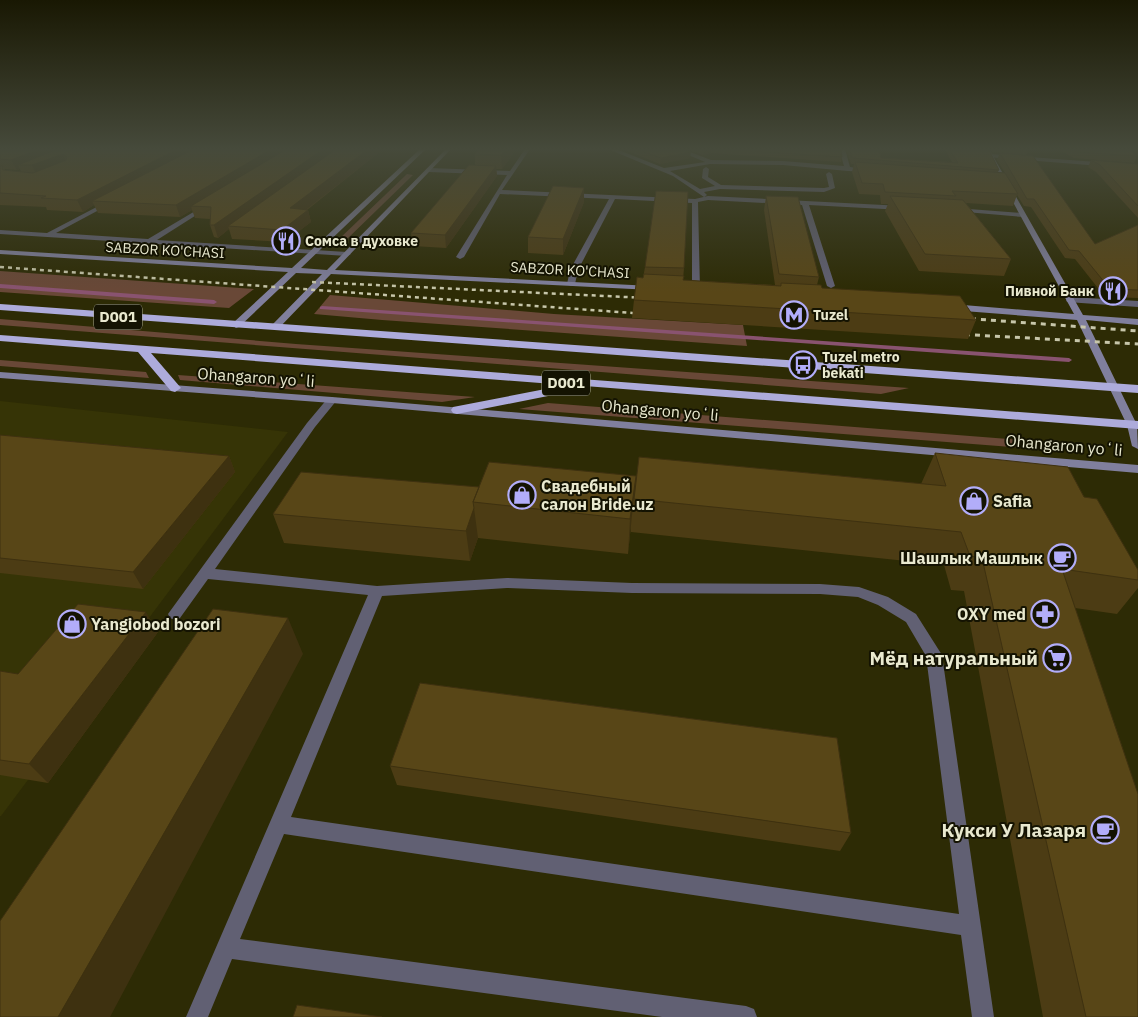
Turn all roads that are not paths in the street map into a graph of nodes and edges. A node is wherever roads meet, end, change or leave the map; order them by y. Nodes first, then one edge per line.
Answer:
1 (374, 196) edge
2 (403, 196) edge
3 (495, 196) edge
4 (583, 196) edge
5 (1012, 196) edge
6 (613, 198) junction
7 (708, 198) joint
8 (117, 199) edge
9 (216, 200) edge
10 (696, 201) junction
11 (806, 204) junction
12 (908, 208) edge
13 (946, 210) edge
14 (1023, 215) junction
15 (0, 232) edge
16 (49, 234) junction
17 (150, 240) junction
18 (223, 240) edge
19 (215, 246) junction
20 (0, 252) edge
21 (315, 252) junction
22 (347, 254) junction
23 (460, 257) dead end
24 (296, 270) junction
25 (330, 271) junction
26 (571, 284) junction
27 (831, 286) dead end
28 (657, 288) edge
29 (686, 289) edge
30 (696, 290) junction
31 (706, 290) edge
32 (1070, 300) junction
33 (1138, 304) edge
34 (944, 306) edge
35 (0, 307) edge
36 (1080, 317) junction
37 (1138, 322) edge
38 (236, 325) junction
39 (275, 327) junction
40 (0, 338) edge
41 (142, 350) junction
42 (0, 375) edge
43 (588, 384) junction
44 (1115, 387) junction
45 (176, 388) junction
46 (1138, 389) edge
47 (332, 400) junction
48 (457, 410) junction
49 (1135, 425) edge
50 (1138, 446) edge
51 (1138, 469) edge
52 (204, 573) junction
53 (377, 591) junction
54 (176, 614) dead end
55 (278, 824) junction
56 (970, 926) junction
57 (226, 948) junction
58 (197, 1017) edge
59 (746, 1017) edge
60 (983, 1017) edge

1 - 21 main road
2 - 22 main road
3 - 23 street
4 - 6 street
5 - 14 main road
6 - 10 street
6 - 26 street
7 - 10 street
7 - 11 street
8 - 16 street
9 - 17 street
10 - 30 street
11 - 12 street
11 - 27 street
13 - 14 street
14 - 32 main road
15 - 16 street
16 - 17 street
17 - 19 street
18 - 19 street
19 - 21 street
20 - 24 main road, SABZOR KO'CHASI
21 - 22 street
21 - 24 main road
22 - 25 main road
24 - 25 main road, SABZOR KO'CHASI
24 - 38 main road
25 - 26 main road, SABZOR KO'CHASI
25 - 39 main road
26 - 28 main road, SABZOR KO'CHASI
29 - 30 main road
30 - 31 main road
32 - 33 street
32 - 36 main road
34 - 36 main road
35 - 38 highway, D001
36 - 37 main road
36 - 44 main road
38 - 39 highway, D001
39 - 44 highway, D001
40 - 41 highway, Ohangaron yoʻli / D001
41 - 43 highway, Ohangaron yoʻli / D001
41 - 45 highway
42 - 45 main road, Ohangaron yoʻli
43 - 48 highway
43 - 49 highway, Ohangaron yoʻli / D001
44 - 46 highway, D001
44 - 49 main road
45 - 47 main road, Ohangaron yoʻli
47 - 48 main road, Ohangaron yoʻli
47 - 52 street
48 - 51 main road, Ohangaron yoʻli
49 - 50 main road
52 - 53 street
52 - 54 street
53 - 55 street
53 - 56 street
55 - 56 street
55 - 57 street
56 - 60 street
57 - 58 street
57 - 59 street

